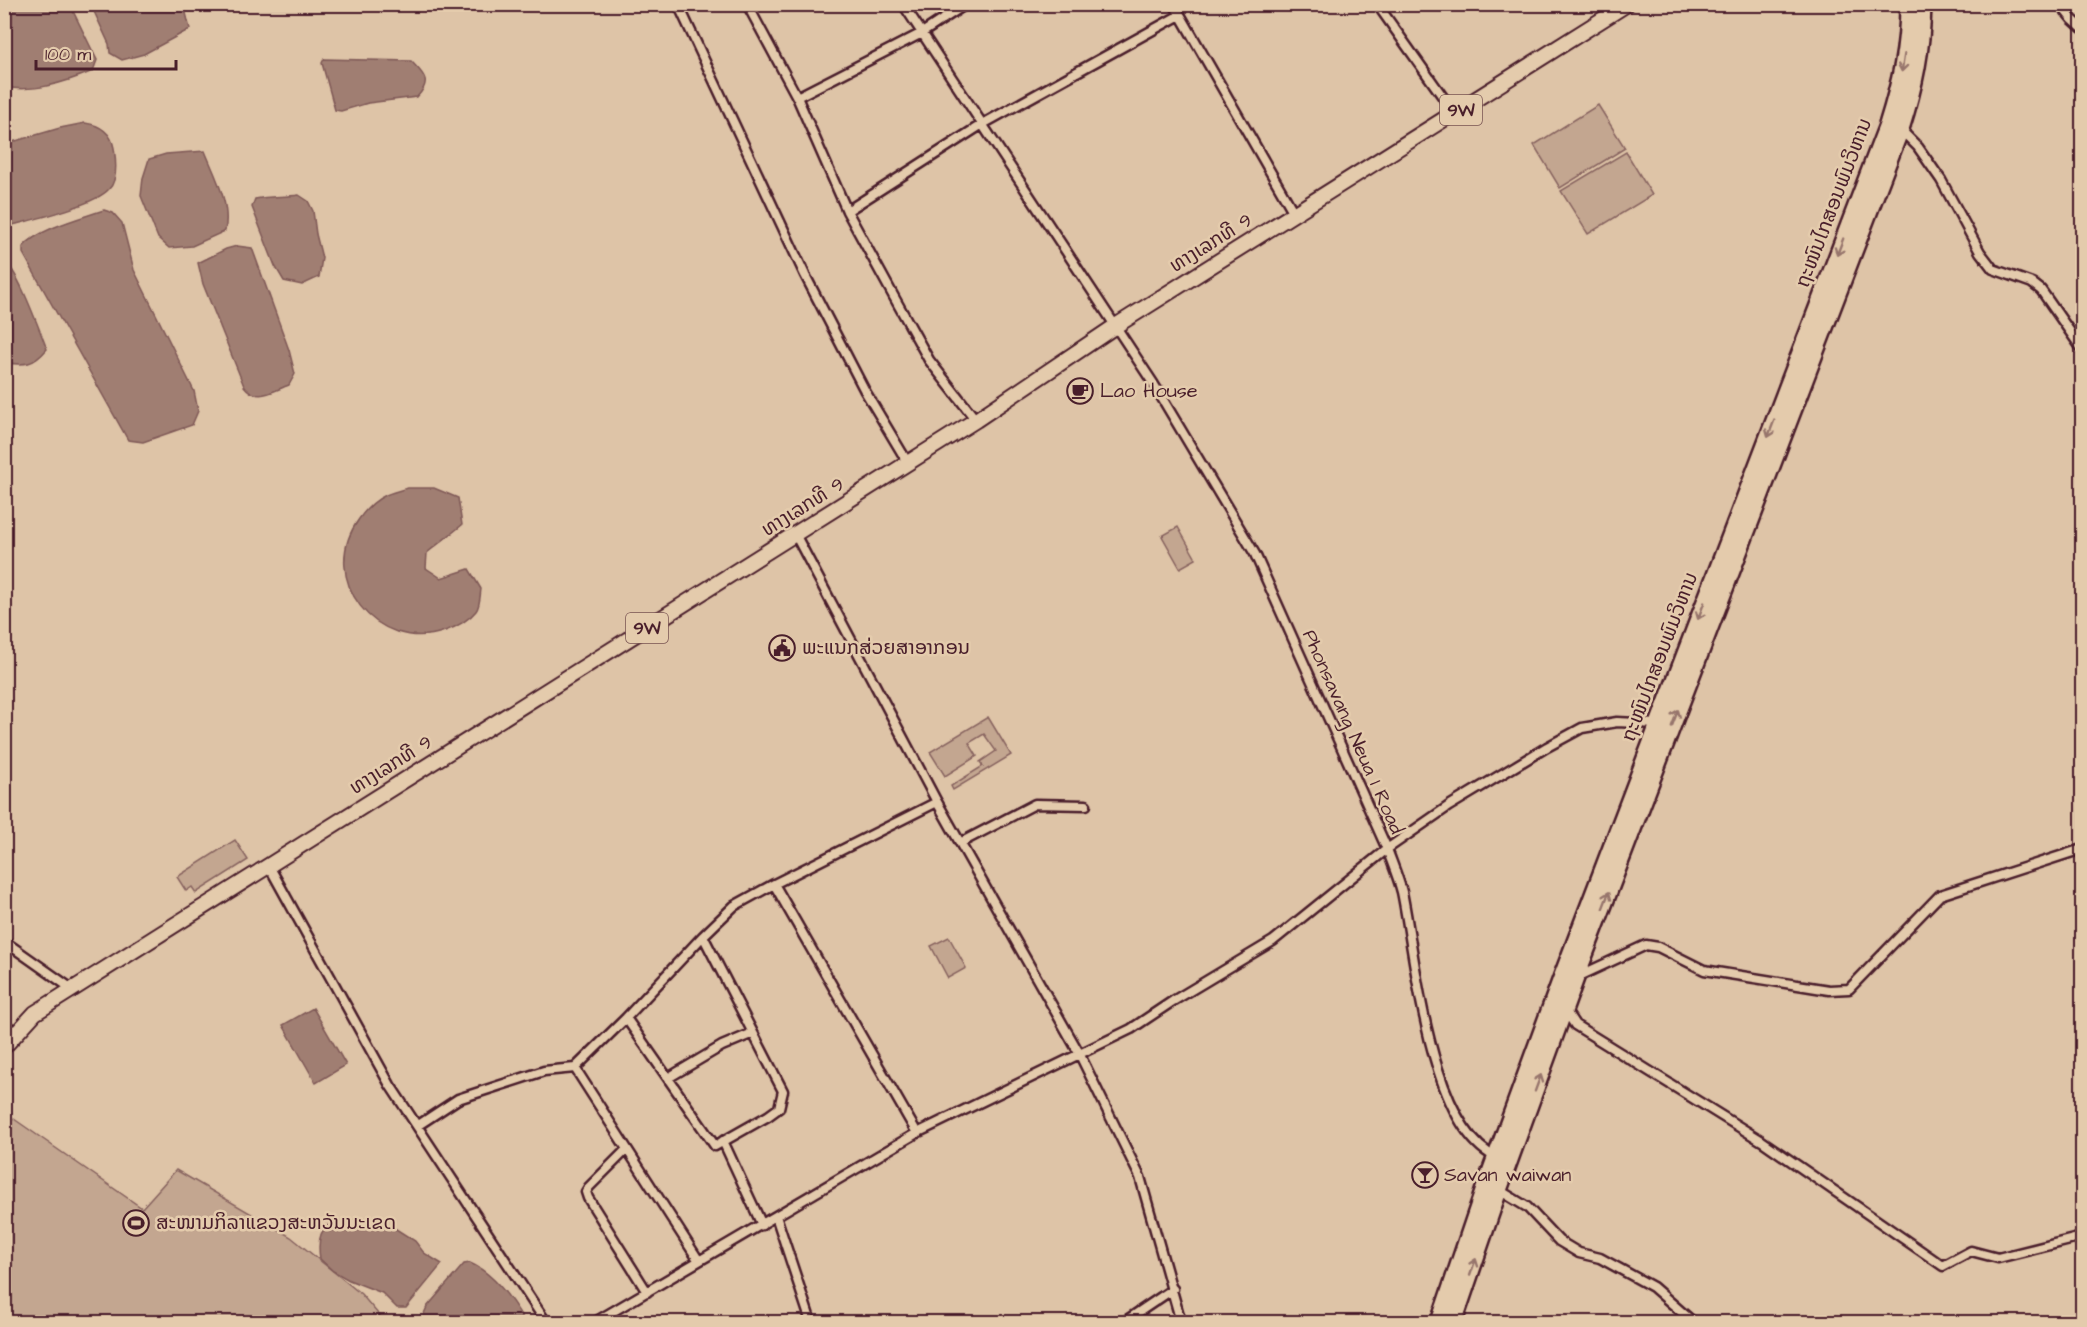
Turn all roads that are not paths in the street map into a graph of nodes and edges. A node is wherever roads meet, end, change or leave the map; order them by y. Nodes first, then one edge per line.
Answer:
1 (678, 4) edge
2 (747, 4) edge
3 (903, 4) edge
4 (966, 4) edge
5 (1174, 4) edge
6 (1377, 4) edge
7 (1627, 4) edge
8 (1908, 4) edge
9 (1923, 4) edge
10 (2060, 4) edge
11 (1180, 15) junction
12 (2082, 28) edge
13 (922, 33) junction
14 (797, 97) junction
15 (1455, 114) junction
16 (981, 125) junction
17 (1894, 127) junction
18 (847, 211) junction
19 (1294, 213) junction
20 (1114, 327) junction
21 (2082, 349) edge
22 (976, 420) junction
23 (908, 462) junction
24 (795, 534) junction
25 (1657, 724) junction
26 (937, 802) junction
27 (1086, 805) dead end
28 (960, 843) junction
29 (1387, 849) junction
30 (2082, 849) edge
31 (268, 866) junction
32 (774, 884) junction
33 (703, 936) junction
34 (4, 941) edge
35 (1576, 978) junction
36 (72, 989) junction
37 (1565, 1010) junction
38 (626, 1018) junction
39 (4, 1023) edge
40 (16, 1033) junction
41 (753, 1033) junction
42 (4, 1047) edge
43 (1079, 1053) junction
44 (575, 1068) junction
45 (668, 1078) junction
46 (417, 1126) junction
47 (917, 1133) junction
48 (723, 1141) junction
49 (627, 1149) junction
50 (1502, 1160) junction
51 (1499, 1190) junction
52 (777, 1216) junction
53 (762, 1225) junction
54 (2082, 1237) edge
55 (699, 1261) junction
56 (1173, 1289) junction
57 (647, 1292) junction
58 (546, 1323) edge
59 (595, 1323) edge
60 (812, 1323) edge
61 (1124, 1323) edge
62 (1181, 1323) edge
63 (1438, 1323) edge
64 (1454, 1323) edge
65 (1693, 1323) edge

1 - 23 street
2 - 14 street
3 - 13 street, Phonsavang Neua 1 Road
4 - 13 street
5 - 11 street
6 - 15 street
7 - 15 main road, ທາງເລກທີ 9 / 9W
8 -> 17 highway, ຖະໜົນໄກສອນພົມວິຫານ
9 - 17 highway, ຖະໜົນໄກສອນພົມວິຫານ
10 - 12 street
11 - 16 street
11 - 19 street
13 - 14 street
13 - 16 street, Phonsavang Neua 1 Road
14 - 18 street
15 - 19 main road, ທາງເລກທີ 9 / 9W
16 - 18 street
16 - 20 street, Phonsavang Neua 1 Road
17 - 21 street
17 -> 25 highway, ຖະໜົນໄກສອນພົມວິຫານ
35 -> 17 highway, ຖະໜົນໄກສອນພົມວິຫານ
18 - 22 street
19 - 20 main road, ທາງເລກທີ 9 / 9W
20 - 22 main road, ທາງເລກທີ 9 / 9W
20 - 29 street, Phonsavang Neua 1 Road
22 - 23 main road, ທາງເລກທີ 9 / 9W
23 - 24 main road, ທາງເລກທີ 9 / 9W
24 - 26 street
24 - 31 main road, ທາງເລກທີ 9 / 9W
25 - 29 street
25 - 50 highway, ຖະໜົນໄກສອນພົມວິຫານ
26 - 28 street
26 - 32 street
27 - 28 street
28 - 43 street
29 - 43 street
29 - 50 street, Phonsavang Neua 1 Road
30 - 35 street
31 - 36 main road, ທາງເລກທີ 9 / 9W
31 - 46 street
32 - 33 street
32 - 47 street
33 - 38 street
33 - 41 street
34 - 36 street
35 - 37 highway, ຖະໜົນໄກສອນພົມວິຫານ
36 - 40 main road, ທາງເລກທີ 9 / 9W
50 -> 37 highway, ຖະໜົນໄກສອນພົມວິຫານ
37 - 54 street
38 - 44 street
38 - 45 street
39 - 40 street
40 - 42 main road, ທາງເລກທີ 9 / 9W
41 - 45 street
41 - 48 street
43 - 47 street
43 - 56 street
44 - 46 street
44 - 49 street
45 - 48 street
46 - 58 street
47 - 52 street
48 - 53 street
49 - 55 street
49 - 57 street
50 - 51 highway, ຖະໜົນໄກສອນພົມວິຫານ
50 - 63 highway, ຖະໜົນໄກສອນພົມວິຫານ
64 -> 51 highway, ຖະໜົນໄກສອນພົມວິຫານ
51 - 65 street
52 - 53 street
52 - 60 street
53 - 55 street
55 - 57 street
56 - 61 street
56 - 62 street
57 - 59 street

